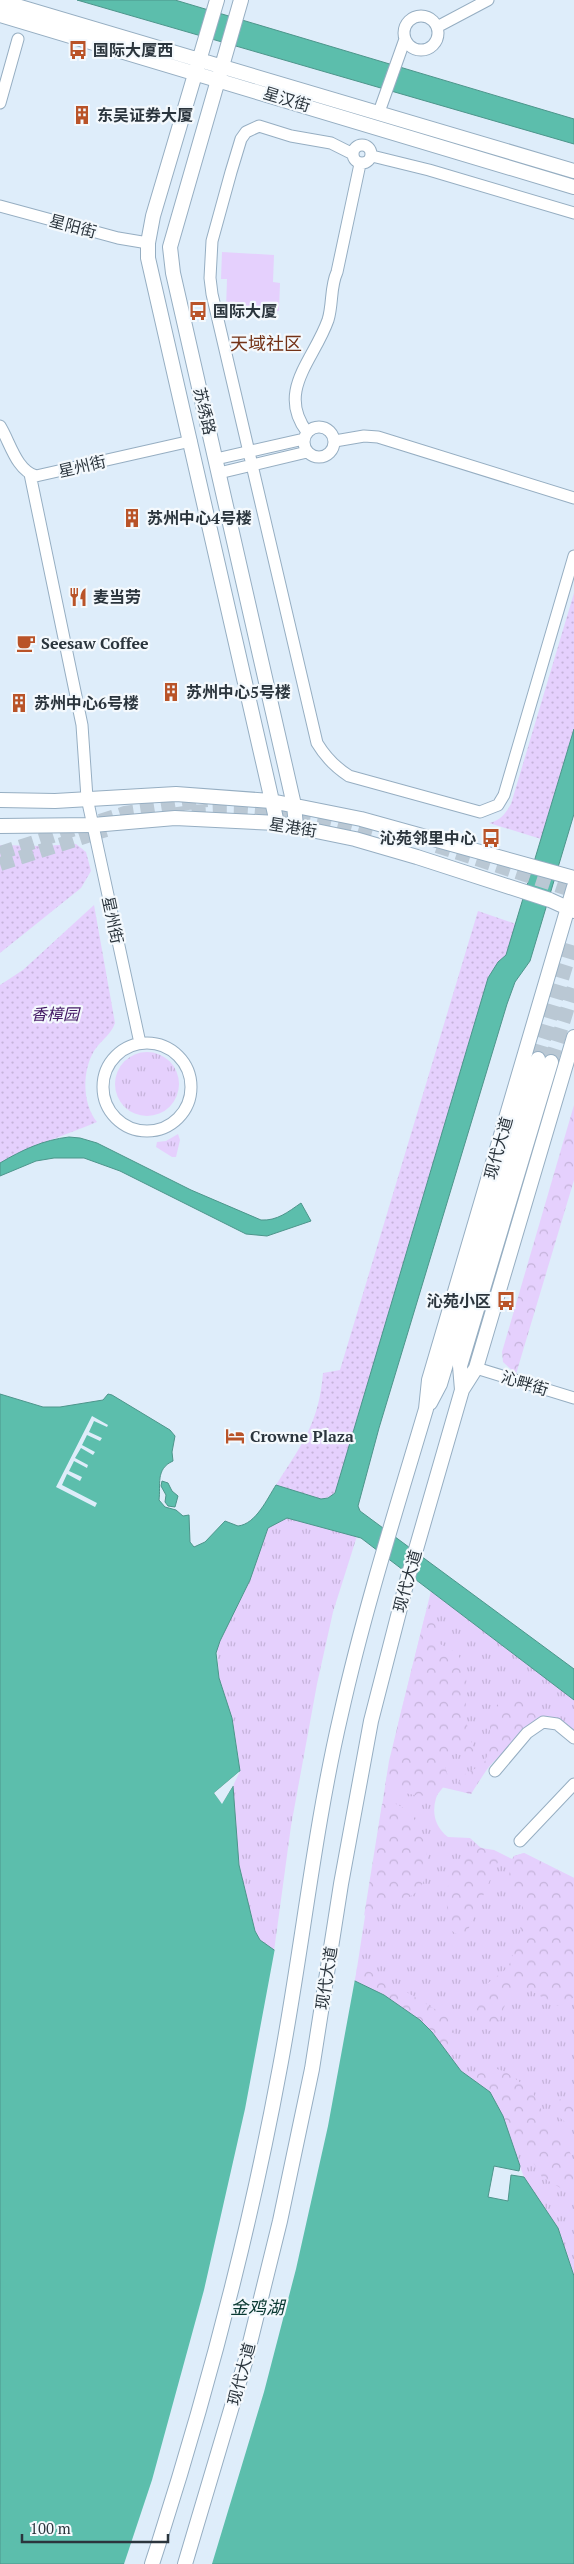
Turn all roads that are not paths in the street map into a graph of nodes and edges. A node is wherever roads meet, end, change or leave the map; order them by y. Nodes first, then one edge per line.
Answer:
1 (0, 0) edge
2 (488, 0) edge
3 (216, 2) edge
4 (28, 4) edge
5 (240, 4) edge
6 (0, 15) edge
7 (437, 27) junction
8 (405, 38) junction
9 (18, 39) dead end
10 (198, 66) junction
11 (220, 72) junction
12 (0, 103) edge
13 (378, 119) junction
14 (370, 151) junction
15 (353, 154) junction
16 (360, 164) junction
17 (574, 171) edge
18 (574, 187) edge
19 (0, 206) edge
20 (574, 212) edge
21 (148, 244) junction
22 (0, 426) edge
23 (306, 436) junction
24 (191, 441) junction
25 (335, 441) junction
26 (250, 451) junction
27 (308, 452) junction
28 (254, 465) junction
29 (218, 466) junction
30 (30, 474) junction
31 (574, 498) edge
32 (574, 556) edge
33 (87, 798) junction
34 (0, 800) edge
35 (271, 802) junction
36 (294, 805) junction
37 (277, 823) junction
38 (93, 825) junction
39 (0, 826) edge
40 (296, 826) junction
41 (574, 878) edge
42 (574, 887) edge
43 (571, 909) edge
44 (574, 1037) edge
45 (140, 1043) junction
46 (476, 1368) junction
47 (462, 1390) junction
48 (574, 1398) edge
49 (426, 1409) junction
50 (574, 1738) edge
51 (495, 1771) dead end
52 (574, 1784) edge
53 (520, 1841) dead end
54 (152, 2564) edge
55 (185, 2564) edge

1 - 4 main road, 星汉街
2 - 7 street
3 - 10 main road, 苏绣路
4 - 10 main road, 星汉街
5 - 11 main road, 苏绣路
6 - 10 main road, 星汉街
7 - 8 street
7 - 8 street
8 - 13 street
9 - 12 street
10 - 11 main road, 星汉街
10 - 21 main road, 苏绣路
11 - 13 main road, 星汉街
11 - 29 main road, 苏绣路
13 - 14 street
13 - 17 main road, 星汉街
13 - 18 main road, 星汉街
14 - 15 street
14 - 16 street
14 - 20 street
15 - 16 street
15 - 26 street
16 - 23 street
19 - 21 street, 星阳街
21 - 24 main road, 苏绣路
22 - 30 street
23 - 25 street
23 - 26 street
23 - 27 street
24 - 30 street, 星州街
24 - 35 main road, 苏绣路
25 - 27 street
25 - 31 street
26 - 28 street
26 - 29 street
27 - 28 street
28 - 29 street
28 - 32 street
29 - 36 main road, 苏绣路
30 - 33 street, 星州街
33 - 34 main road, 星港街
33 - 35 main road, 星港街
33 - 38 street, 星州街
35 - 36 main road, 星港街
35 - 37 main road, 苏绣路
36 - 40 main road, 苏绣路
36 - 41 main road, 星港街
37 - 38 main road, 星港街
37 - 40 main road, 星港街
38 - 39 main road, 星港街
38 - 45 street, 星州街
40 - 43 main road, 星港街
42 - 43 main road, 现代大道
43 - 49 main road, 现代大道
44 - 46 main road, 现代大道
45 - 45 street
46 - 47 main road, 现代大道
46 - 48 street, 沁畔街
47 - 49 main road, 现代大道
47 - 55 main road, 现代大道
49 - 54 main road, 现代大道
50 - 51 street
52 - 53 street

